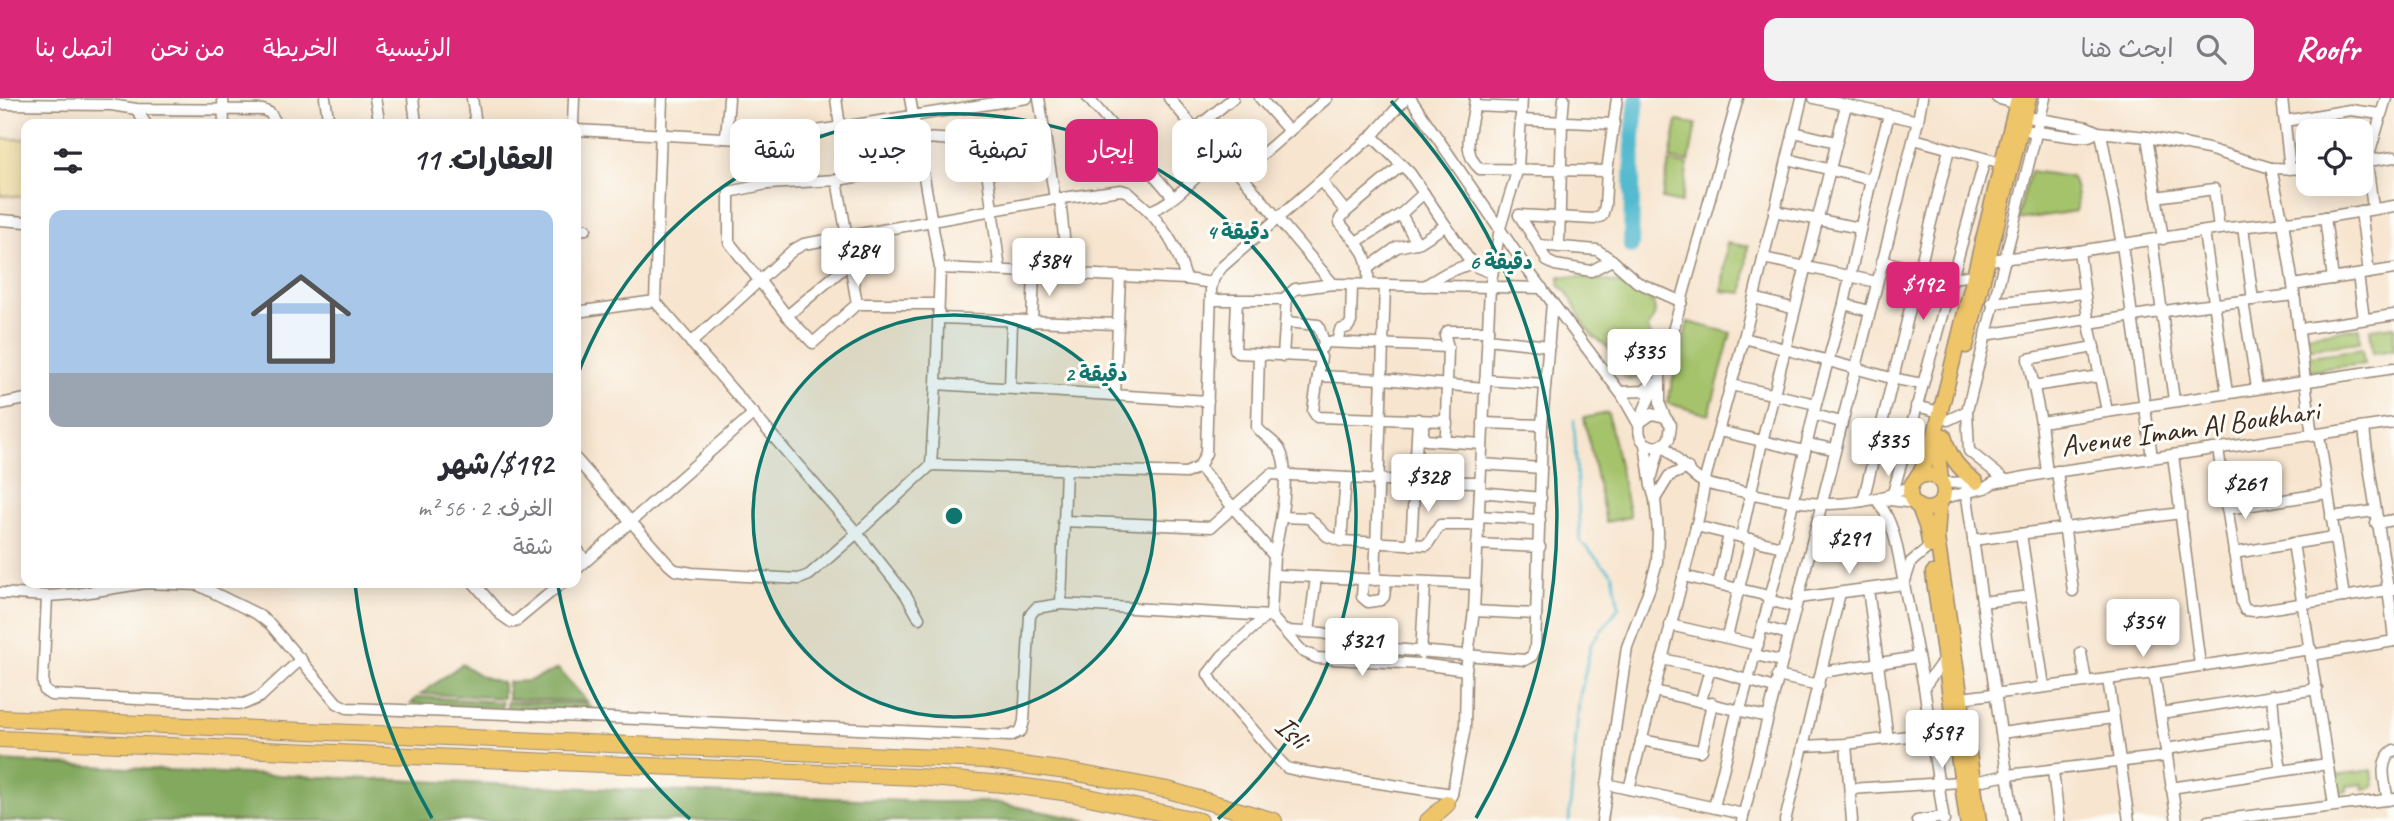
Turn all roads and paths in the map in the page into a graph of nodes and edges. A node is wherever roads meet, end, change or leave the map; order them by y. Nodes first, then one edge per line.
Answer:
1 (325, 98) edge
2 (375, 98) edge
3 (412, 98) edge
4 (472, 98) edge
5 (574, 98) edge
6 (662, 98) edge
7 (729, 98) edge
8 (836, 98) edge
9 (910, 98) edge
10 (1027, 98) edge
11 (1039, 98) edge
12 (1087, 98) edge
13 (1169, 98) edge
14 (1233, 98) edge
15 (1260, 98) edge
16 (1325, 98) edge
17 (1408, 98) edge
18 (1564, 98) edge
19 (1617, 98) edge
20 (1738, 98) edge
21 (1802, 98) edge
22 (1814, 98) edge
23 (1922, 98) edge
24 (2000, 98) edge
25 (2045, 98) edge
26 (2282, 98) edge
27 (2347, 98) edge
28 (2386, 98) edge
29 (123, 102) edge
30 (1475, 102) edge
31 (0, 104) edge
32 (223, 104) edge
33 (1846, 105) junction
34 (136, 109) junction
35 (1521, 109) edge
36 (2350, 110) junction
37 (2380, 114) junction
38 (1889, 115) junction
39 (2023, 115) edge
40 (912, 117) junction
41 (143, 119) edge
42 (274, 119) edge
43 (329, 119) edge
44 (379, 119) edge
45 (415, 119) edge
46 (475, 119) edge
47 (573, 119) edge
48 (839, 119) edge
49 (898, 119) edge
50 (1186, 119) edge
51 (1208, 119) edge
52 (1562, 121) junction
53 (1918, 121) junction
54 (2285, 121) junction
55 (1614, 124) junction
56 (581, 130) edge
57 (1289, 131) junction
58 (1794, 132) junction
59 (2100, 132) junction
60 (2373, 135) edge
61 (660, 136) junction
62 (1372, 136) junction
63 (931, 137) edge
64 (2147, 137) junction
65 (726, 138) junction
66 (730, 138) edge
67 (1914, 139) junction
68 (1836, 142) junction
69 (1949, 149) junction
70 (1267, 150) edge
71 (2394, 157) edge
72 (1788, 159) junction
73 (1984, 159) junction
74 (2373, 160) edge
75 (2002, 163) junction
76 (1402, 165) junction
77 (1518, 168) junction
78 (2272, 168) junction
79 (1562, 169) junction
80 (2290, 169) junction
81 (2296, 169) edge
82 (1830, 170) junction
83 (1607, 171) junction
84 (834, 180) edge
85 (1871, 180) junction
86 (1321, 181) junction
87 (837, 182) edge
88 (925, 182) edge
89 (1189, 182) edge
90 (1246, 182) edge
91 (767, 184) joint
92 (1424, 194) junction
93 (2366, 196) edge
94 (1173, 197) junction
95 (2157, 197) junction
96 (1058, 199) junction
97 (2394, 206) edge
98 (2367, 210) junction
99 (992, 211) junction
100 (1149, 211) junction
101 (1774, 211) junction
102 (1346, 212) junction
103 (1401, 214) junction
104 (2325, 217) junction
105 (1561, 218) junction
106 (0, 220) edge
107 (1277, 220) junction
108 (1819, 220) junction
109 (21, 222) edge
110 (932, 222) junction
111 (2283, 222) junction
112 (1445, 226) junction
113 (2243, 227) junction
114 (1500, 228) junction
115 (1860, 228) junction
116 (2219, 229) junction
117 (2204, 232) junction
118 (847, 237) junction
119 (2158, 239) junction
120 (1356, 242) junction
121 (1417, 243) junction
122 (1538, 245) junction
123 (2122, 245) junction
124 (1559, 247) junction
125 (2079, 251) junction
126 (1763, 258) junction
127 (1989, 260) junction
128 (2004, 260) junction
129 (1612, 261) junction
130 (1882, 261) junction
131 (1472, 263) junction
132 (940, 268) junction
133 (1368, 268) junction
134 (1805, 268) junction
135 (2394, 269) edge
136 (1000, 270) junction
137 (1917, 270) junction
138 (1034, 273) junction
139 (1492, 273) junction
140 (2364, 274) junction
141 (1068, 275) junction
142 (1974, 275) junction
143 (1120, 277) junction
144 (1849, 277) junction
145 (1951, 278) junction
146 (1186, 279) junction
147 (2333, 279) junction
148 (759, 282) junction
149 (1877, 282) junction
150 (1212, 283) junction
151 (1333, 284) junction
152 (1352, 285) junction
153 (1368, 285) junction
154 (1385, 285) junction
155 (1423, 287) junction
156 (1490, 288) junction
157 (1542, 288) junction
158 (2294, 290) junction
159 (2084, 293) junction
160 (1754, 298) junction
161 (1211, 300) junction
162 (1237, 300) junction
163 (1287, 300) junction
164 (2248, 300) junction
165 (655, 301) junction
166 (1552, 302) junction
167 (1682, 302) junction
168 (1992, 303) junction
169 (857, 304) junction
170 (938, 304) junction
171 (1844, 304) junction
172 (2215, 304) junction
173 (1795, 309) junction
174 (581, 311) edge
175 (1870, 311) junction
176 (2163, 312) junction
177 (2394, 315) edge
178 (786, 316) junction
179 (2132, 316) junction
180 (938, 318) junction
181 (2364, 318) junction
182 (1012, 321) junction
183 (2089, 321) junction
184 (1032, 322) junction
185 (1286, 322) junction
186 (1118, 324) junction
187 (2300, 329) junction
188 (1488, 335) junction
189 (1984, 335) junction
190 (1744, 338) junction
191 (1324, 342) junction
192 (1337, 342) junction
193 (691, 343) junction
194 (1382, 346) junction
195 (1549, 346) junction
196 (1448, 347) junction
197 (2094, 347) junction
198 (1785, 349) junction
199 (1259, 354) junction
200 (1283, 356) junction
201 (1321, 357) junction
202 (1830, 360) junction
203 (1855, 368) junction
204 (2394, 368) edge
205 (1661, 375) junction
206 (1318, 376) junction
207 (2100, 376) junction
208 (1892, 378) junction
209 (1383, 379) junction
210 (2304, 383) junction
211 (936, 384) junction
212 (1485, 384) junction
213 (1545, 384) junction
214 (1922, 384) junction
215 (1448, 385) junction
216 (1731, 385) junction
217 (2033, 386) junction
218 (1010, 388) junction
219 (2257, 388) junction
220 (1621, 393) junction
221 (2227, 393) junction
222 (1115, 394) junction
223 (1774, 395) junction
224 (2174, 400) junction
225 (21, 401) edge
226 (1208, 401) junction
227 (0, 404) edge
228 (1916, 406) junction
229 (2144, 406) junction
230 (1815, 410) junction
231 (1967, 411) junction
232 (2107, 411) junction
233 (754, 413) junction
234 (1944, 416) junction
235 (1644, 417) junction
236 (1665, 417) junction
237 (1381, 418) junction
238 (1420, 419) junction
239 (1446, 421) junction
240 (1841, 422) junction
241 (2041, 422) junction
242 (1483, 423) junction
243 (2394, 423) edge
244 (1542, 425) junction
245 (2364, 428) junction
246 (1719, 431) junction
247 (1944, 435) junction
248 (2316, 436) junction
249 (1445, 441) junction
250 (1665, 442) junction
251 (1762, 442) junction
252 (1482, 444) junction
253 (1645, 444) junction
254 (1806, 447) junction
255 (1834, 449) junction
256 (2218, 449) junction
257 (2173, 455) junction
258 (2152, 457) junction
259 (1481, 464) junction
260 (581, 465) edge
261 (931, 465) junction
262 (1199, 467) junction
263 (1687, 467) junction
264 (1541, 468) junction
265 (1066, 469) junction
266 (2052, 472) junction
267 (1285, 475) junction
268 (1346, 478) junction
269 (1379, 479) junction
270 (1413, 481) junction
271 (1999, 481) junction
272 (1704, 482) junction
273 (1914, 482) junction
274 (1651, 486) junction
275 (1971, 486) junction
276 (1480, 487) junction
277 (1942, 492) junction
278 (2328, 493) junction
279 (1751, 494) junction
280 (1893, 494) junction
281 (1519, 495) junction
282 (1541, 499) junction
283 (1655, 499) junction
284 (1876, 499) junction
285 (1863, 501) junction
286 (1793, 503) junction
287 (1916, 505) junction
288 (1820, 506) junction
289 (1234, 508) junction
290 (2227, 509) junction
291 (2181, 513) junction
292 (1282, 517) junction
293 (2331, 517) junction
294 (2375, 517) junction
295 (1517, 519) junction
296 (1540, 520) junction
297 (2394, 520) edge
298 (1063, 521) junction
299 (1478, 521) junction
300 (631, 523) junction
301 (1696, 526) junction
302 (2064, 527) junction
303 (858, 533) junction
304 (1729, 534) junction
305 (2021, 534) junction
306 (2334, 537) junction
307 (1746, 538) junction
308 (1973, 540) junction
309 (1341, 541) junction
310 (2294, 543) junction
311 (1376, 544) junction
312 (1477, 544) junction
313 (1411, 545) junction
314 (1930, 545) junction
315 (1540, 547) junction
316 (1782, 547) junction
317 (2388, 550) edge
318 (2234, 553) junction
319 (1274, 556) junction
320 (581, 565) edge
321 (1274, 575) junction
322 (1683, 576) junction
323 (1316, 577) junction
324 (1374, 580) junction
325 (1424, 583) junction
326 (1475, 584) junction
327 (1718, 584) junction
328 (1905, 584) junction
329 (115, 588) edge
330 (218, 588) edge
331 (478, 588) edge
332 (556, 588) edge
333 (1739, 589) junction
334 (1868, 589) junction
335 (2392, 590) edge
336 (2073, 591) dead end
337 (0, 593) edge
338 (1840, 593) junction
339 (47, 596) junction
340 (2030, 596) junction
341 (2344, 597) junction
342 (1769, 598) junction
343 (1982, 602) junction
344 (1796, 603) junction
345 (2304, 603) junction
346 (1062, 604) junction
347 (1474, 611) junction
348 (1536, 614) junction
349 (1268, 616) junction
350 (919, 618) dead end
351 (1670, 625) junction
352 (1763, 627) junction
353 (1286, 631) junction
354 (1309, 632) junction
355 (1788, 634) junction
356 (1727, 637) junction
357 (2394, 641) edge
358 (1421, 650) junction
359 (1757, 650) junction
360 (2312, 652) junction
361 (2081, 653) dead end
362 (1469, 655) junction
363 (1918, 657) junction
364 (1945, 658) junction
365 (301, 659) junction
366 (1662, 659) junction
367 (1781, 661) junction
368 (1420, 664) junction
369 (1878, 664) junction
370 (2200, 665) junction
371 (1710, 668) junction
372 (1466, 670) junction
373 (1822, 672) junction
374 (2154, 673) junction
375 (1777, 676) junction
376 (2108, 679) junction
377 (1748, 681) junction
378 (2086, 681) junction
379 (1819, 685) junction
380 (2044, 686) junction
381 (1924, 687) junction
382 (1774, 688) junction
383 (2317, 688) junction
384 (1654, 691) junction
385 (1995, 695) junction
386 (2272, 695) junction
387 (1956, 699) junction
388 (1706, 702) junction
389 (1739, 710) junction
390 (2161, 713) junction
391 (1767, 717) junction
392 (0, 718) edge
393 (2113, 718) junction
394 (1931, 733) junction
395 (2001, 733) junction
396 (2274, 733) junction
397 (0, 739) edge
398 (1888, 739) junction
399 (1642, 740) junction
400 (1846, 744) junction
401 (1803, 746) junction
402 (2394, 750) edge
403 (2166, 752) junction
404 (2120, 761) junction
405 (2327, 764) junction
406 (2281, 769) junction
407 (2053, 771) junction
408 (2008, 775) junction
409 (1967, 782) junction
410 (1606, 783) junction
411 (1938, 784) junction
412 (2171, 788) junction
413 (1629, 789) junction
414 (1850, 789) junction
415 (1450, 799) junction
416 (2391, 800) edge
417 (2334, 805) junction
418 (1714, 807) junction
419 (1743, 817) edge
420 (1944, 819) edge
421 (1200, 821) edge
422 (1274, 821) edge
423 (1428, 821) edge
424 (1444, 821) edge
425 (1602, 821) edge
426 (1785, 821) edge
427 (1852, 821) edge
428 (1917, 821) edge
429 (1967, 821) edge
430 (1979, 821) edge
431 (2014, 821) edge
432 (2059, 821) edge
433 (2129, 821) edge
434 (2177, 821) edge
435 (2208, 821) edge

1 - 43 street
2 - 44 street
3 - 45 street
4 - 46 street
5 - 47 street
6 - 61 street
7 - 65 street
8 - 48 street
9 - 40 street
10 - 40 street
11 - 96 street
12 - 94 street
13 - 50 street
14 - 51 street
15 - 57 street
16 - 57 street
17 - 62 street
17 - 114 street
18 - 52 street
19 - 55 street
20 - 167 street
21 - 58 street
22 - 33 street
23 - 53 street
24 - 39 street
25 - 39 street
26 - 54 street
27 - 36 street
28 - 37 street
29 - 31 street
29 - 34 street
30 - 35 street
30 - 77 street
32 - 34 street
32 - 42 street
33 - 38 street
33 - 68 street
34 - 41 street
35 - 52 street
35 - 77 street
36 - 37 street
36 - 54 street
37 - 60 street
38 - 53 street
38 - 85 street
39 - 59 street
39 - 75 main road
39 - 127 main road
39 - 128 street
40 - 49 street
52 - 55 street
52 - 79 street
53 - 67 street
54 - 80 street
55 - 83 street
56 - 61 street
57 - 70 street
58 - 68 street
58 - 72 street
59 - 64 street
59 - 123 street
61 - 65 street
61 - 165 street
62 - 76 street
62 - 86 street
63 - 99 street
64 - 78 street
64 - 95 street
65 - 66 street
67 - 69 street
67 - 130 street
68 - 82 street
69 - 73 street
69 - 137 street
71 - 74 street
72 - 82 street
72 - 101 street
73 - 75 street
73 - 145 street
75 - 142 main road
76 - 92 street
76 - 102 street
77 - 79 street
77 - 114 street
78 - 80 street
78 - 111 street
79 - 83 street
79 - 105 street
80 - 81 street
82 - 85 street
82 - 108 street
83 - 105 street
84 - 91 street
85 - 115 street
86 - 102 street
86 - 107 street
87 - 118 street
88 - 110 street
89 - 94 street
90 - 107 street
91 - 148 street
92 - 103 street
92 - 112 street
93 - 98 street
94 - 100 street
95 - 116 street
95 - 119 street
96 - 99 street
96 - 100 street
96 - 141 street
97 - 98 street
98 - 104 street
98 - 140 street
99 - 110 street
99 - 136 street
100 - 146 street
101 - 108 street
101 - 126 street
102 - 120 street
103 - 120 street
103 - 121 street
104 - 111 street
104 - 147 street
105 - 122 street
105 - 124 street
106 - 109 street
107 - 150 street
107 - 151 street
108 - 115 street
108 - 134 street
110 - 118 street
110 - 132 street
111 - 113 street
111 - 158 street
112 - 121 street
112 - 131 street
113 - 116 street
113 - 164 street
114 - 139 street
114 - 157 street
115 - 144 street
116 - 117 street
117 - 119 street
117 - 172 street
118 - 148 street
119 - 123 street
119 - 176 street
120 - 133 street
121 - 133 street
122 - 124 street
122 - 129 street
123 - 125 street
123 - 179 street
124 - 129 street
125 - 128 street
125 - 159 street
126 - 134 street
126 - 160 street
127 - 128 street
127 - 234 main road
128 - 168 street
129 - 167 street
130 - 137 street
130 - 149 street
131 - 139 street
131 - 155 street
132 - 136 street
132 - 170 street
133 - 153 street
134 - 144 street
134 - 173 street
135 - 140 street
136 - 138 street
137 - 145 street
137 - 208 street
138 - 141 street
138 - 184 street
139 - 156 street
140 - 147 street
140 - 181 street
141 - 143 street
142 - 145 street
142 - 234 main road
143 - 146 street
143 - 186 street
144 - 149 street
144 - 171 street
145 - 214 street
146 - 150 street
147 - 158 street
148 - 178 street
148 - 193 street
149 - 175 street
150 - 161 street
151 - 152 street
151 - 163 street
152 - 153 street
152 - 192 street
153 - 154 street
154 - 155 street
154 - 194 street
155 - 156 street
156 - 157 street
156 - 188 street
157 - 166 street
158 - 164 street
158 - 187 street
159 - 168 street
159 - 183 street
160 - 173 street
160 - 190 street
161 - 162 street
161 - 226 street
162 - 163 street
162 - 199 street
163 - 185 street
164 - 172 street
164 - 219 street
165 - 174 street
165 - 193 street
166 - 195 street
166 - 220 street
167 - 205 street
168 - 189 street
169 - 170 street
169 - 178 street
169 - 178 street
170 - 180 street
171 - 175 street
171 - 202 street
172 - 176 street
172 - 221 street
173 - 198 street
175 - 203 street
176 - 179 street
176 - 224 street
177 - 181 street
179 - 183 street
179 - 229 street
180 - 182 street
180 - 211 street
181 - 187 street
182 - 184 street
182 - 218 street
183 - 189 street
183 - 197 street
184 - 186 street
185 - 191 street
185 - 200 street
186 - 222 street
187 - 210 street
188 - 195 street
188 - 196 street
188 - 212 street
189 - 231 street
190 - 198 street
190 - 216 street
191 - 192 street
191 - 201 street
192 - 194 street
193 - 233 street
194 - 196 street
194 - 209 street
195 - 213 street
196 - 215 street
197 - 207 street
197 - 217 street
198 - 202 street
198 - 223 street
199 - 200 street
199 - 267 street
200 - 201 street
201 - 206 street
202 - 203 street
202 - 230 street
203 - 208 street
203 - 240 street
204 - 210 street
205 - 220 street
205 - 235 street
205 - 236 street
206 - 209 street
206 - 237 street
207 - 217 street
207 - 232 street
208 - 214 street
208 - 285 street
209 - 215 street
209 - 237 street
210 - 219 street
210 - 248 street
211 - 218 street
211 - 261 street
212 - 213 street
212 - 215 street
212 - 242 street
213 - 244 street
214 - 228 street
215 - 239 street
216 - 223 street
216 - 246 street
217 - 241 street
218 - 222 street
219 - 221 street
220 - 235 street
221 - 224 street
222 - 226 street
223 - 230 street
223 - 251 street
224 - 229 street
225 - 227 street
226 - 262 street
228 - 234 street
228 - 280 street
229 - 232 street
229 - 258 street
230 - 240 street
230 - 254 street
231 - 234 street
231 - 271 street
232 - 241 street
233 - 300 street
233 - 303 street
234 - 247 main road
234 - 273 main road
235 - 236 street
235 - 253 street
236 - 250 street
237 - 238 street
237 - 269 street
238 - 239 street
238 - 249 street
238 - 270 street
239 - 249 street
240 - 255 street
241 - 266 street
242 - 244 street
242 - 252 street
243 - 245 street, Avenue Imam Al Boukhari
244 - 264 street
245 - 248 street, Avenue Imam Al Boukhari
245 - 294 street
246 - 251 street
246 - 272 street
247 - 275 main road
247 - 277 main road
248 - 256 street, Avenue Imam Al Boukhari
248 - 278 street
249 - 252 street
250 - 253 street
250 - 263 street
250 - 274 street
251 - 254 street
251 - 279 street
252 - 259 street
253 - 274 street
254 - 255 street
254 - 286 street
255 - 288 street
256 - 257 street, Avenue Imam Al Boukhari
256 - 290 street
257 - 258 street, Avenue Imam Al Boukhari
257 - 291 street
258 - 266 street, Avenue Imam Al Boukhari
259 - 264 street
259 - 276 street
260 - 300 street
261 - 265 street
261 - 303 street
262 - 265 street
262 - 289 street
263 - 272 street
263 - 283 street
264 - 282 street
265 - 298 street
266 - 271 street, Avenue Imam Al Boukhari
266 - 302 street
267 - 268 street
267 - 289 street
267 - 292 street
268 - 269 street
268 - 309 street
269 - 270 street
269 - 311 street
270 - 276 street
270 - 313 street
271 - 275 street, Avenue Imam Al Boukhari
272 - 279 street
272 - 301 street
273 - 277 main road
273 - 280 street
273 - 287 main road
274 - 283 street
275 - 277 street, Avenue Imam Al Boukhari
275 - 308 street
276 - 281 street
276 - 299 street
277 - 287 main road
277 - 387 main road
278 - 290 street
278 - 293 street
279 - 286 street
279 - 307 street
280 - 284 street
281 - 282 street
281 - 295 street
282 - 296 street
283 - 410 street
284 - 285 street
284 - 287 street
284 - 328 street
285 - 288 street
286 - 288 street
286 - 316 street
287 - 314 main road
288 - 344 street
289 - 298 street
289 - 319 street
290 - 318 street
291 - 302 street
291 - 370 street
292 - 309 street
292 - 319 street
293 - 294 street
293 - 306 street
294 - 297 street
294 - 317 street
295 - 296 street
295 - 299 street
296 - 315 street
298 - 346 street
299 - 312 street
299 - 313 street
300 - 303 street
300 - 320 street
301 - 304 street
301 - 322 street
302 - 305 street
302 - 336 street
303 - 350 street
304 - 307 street
304 - 327 street
305 - 308 street
305 - 340 street
306 - 310 street
306 - 341 street
307 - 316 street
307 - 333 street
308 - 343 street
309 - 311 street
310 - 318 street
310 - 345 street
311 - 313 street
311 - 324 street
312 - 315 street
312 - 326 street
314 - 328 street
314 - 364 main road
315 - 348 street
316 - 342 street
317 - 335 street
318 - 345 street
319 - 321 street
321 - 323 street
321 - 349 street
322 - 327 street
322 - 351 street
323 - 324 street
323 - 354 street
324 - 325 street
325 - 326 street
325 - 358 street
326 - 347 street
327 - 333 street
328 - 334 street
328 - 363 street
329 - 339 street
330 - 365 street
331 - 332 street
333 - 342 street
333 - 356 street
334 - 338 street
334 - 369 street
335 - 341 street
335 - 357 street
337 - 339 street
338 - 344 street
338 - 373 street
339 - 365 street
340 - 343 street
340 - 380 street
341 - 345 street
342 - 344 street
342 - 352 street
343 - 385 street
344 - 355 street
345 - 360 street
346 - 349 street
346 - 365 street
347 - 348 street
347 - 362 street
348 - 362 street
349 - 353 street
349 - 415 street, Isli
351 - 356 street
351 - 366 street
352 - 355 street
352 - 359 street
353 - 354 street
353 - 368 street
354 - 358 street
355 - 367 street
356 - 359 street
357 - 360 street
358 - 362 street
358 - 368 street
359 - 367 street
359 - 377 street
360 - 370 street
360 - 383 street
361 - 378 street
362 - 372 street
363 - 369 street
363 - 381 street
364 - 381 street
364 - 387 main road
366 - 371 street
366 - 384 street
367 - 375 street
368 - 372 street
369 - 373 street
369 - 398 street
370 - 374 street
371 - 377 street
371 - 388 street
372 - 415 street
373 - 379 street
374 - 376 street
374 - 390 street
375 - 379 street
375 - 382 street
376 - 378 street
376 - 393 street
377 - 382 street
377 - 389 street
378 - 380 street
379 - 401 street
380 - 385 street
381 - 394 street
382 - 391 street
383 - 386 street
383 - 405 street
384 - 388 street
384 - 399 street
385 - 387 street
385 - 395 street
386 - 390 street
386 - 396 street
387 - 409 main road
388 - 389 street
388 - 399 street
389 - 391 street
389 - 418 street
390 - 403 street
391 - 419 street
392 - 422 highway
393 - 395 street
393 - 404 street
394 - 398 street
394 - 411 street
395 - 408 street
396 - 403 street
396 - 406 street
397 - 421 highway
398 - 400 street
399 - 413 street
400 - 401 street
400 - 414 street
401 - 426 street
402 - 416 street
403 - 404 street
403 - 412 street
404 - 407 street
404 - 433 street
405 - 406 street
405 - 417 street
406 - 412 street
407 - 408 street
407 - 432 street
408 - 409 street
408 - 431 street
409 - 411 street
409 - 429 main road
409 - 430 main road
410 - 413 street
410 - 425 street
411 - 414 street
411 - 420 street
412 - 434 street
413 - 418 street
414 - 427 street
415 - 423 highway
415 - 424 highway
416 - 417 street
417 - 435 street
418 - 419 street
420 - 428 street

